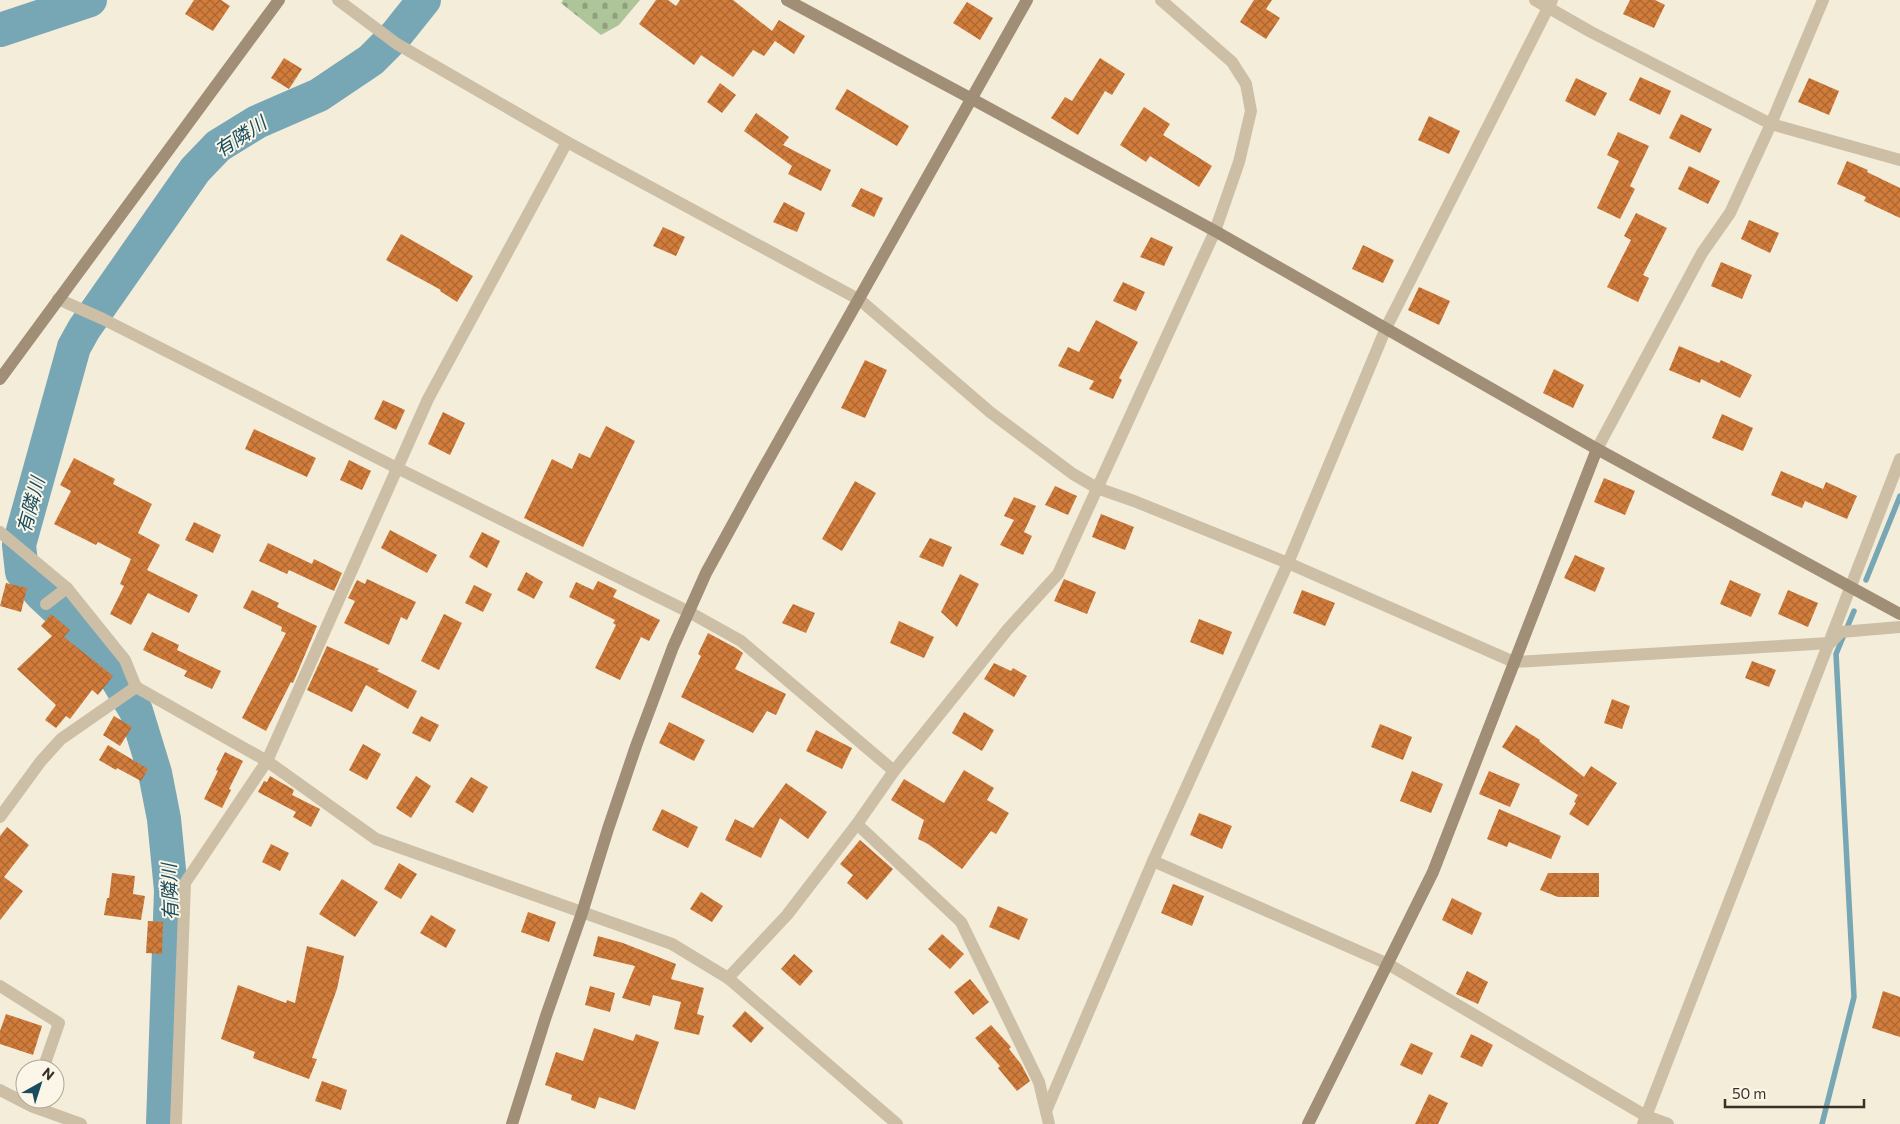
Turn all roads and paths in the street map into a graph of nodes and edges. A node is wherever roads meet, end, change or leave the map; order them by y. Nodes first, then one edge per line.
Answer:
1 (279, 0) edge
2 (338, 0) edge
3 (787, 0) edge
4 (1027, 0) edge
5 (1161, 0) edge
6 (1535, 0) edge
7 (1824, 0) edge
8 (1550, 4) edge
9 (972, 99) junction
10 (1772, 124) junction
11 (567, 142) junction
12 (1900, 160) edge
13 (1215, 231) junction
14 (58, 299) junction
15 (860, 300) junction
16 (1386, 328) junction
17 (0, 379) edge
18 (1597, 449) junction
19 (1900, 459) edge
20 (397, 468) junction
21 (1097, 488) junction
22 (0, 532) edge
23 (1288, 563) junction
24 (1852, 586) junction
25 (64, 590) junction
26 (46, 604) dead end
27 (689, 612) junction
28 (1900, 614) edge
29 (1900, 627) edge
30 (1830, 643) junction
31 (1514, 662) junction
32 (136, 687) junction
33 (267, 761) junction
34 (894, 771) junction
35 (0, 817) edge
36 (857, 824) junction
37 (1153, 861) junction
38 (582, 913) junction
39 (1388, 964) junction
40 (728, 978) junction
41 (0, 986) edge
42 (47, 1059) edge
43 (0, 1090) edge
44 (15, 1096) edge
45 (46, 1109) edge
46 (1046, 1120) edge
47 (1645, 1120) edge
48 (81, 1124) edge
49 (176, 1124) edge
50 (512, 1124) edge
51 (897, 1124) edge
52 (1308, 1124) edge
53 (1668, 1124) edge

1 - 14 street
2 - 11 street
3 - 9 street
4 - 9 street
5 - 13 street
6 - 8 street
7 - 10 street
8 - 10 street
8 - 16 street
9 - 13 street
9 - 15 street
10 - 12 street
10 - 18 street
11 - 15 street
11 - 20 street
13 - 16 street
13 - 21 street
14 - 17 street
14 - 20 street
15 - 21 street
15 - 27 street
16 - 18 street
16 - 23 street
18 - 24 street
18 - 31 street
19 - 24 street
20 - 27 street
20 - 33 street
21 - 23 street
21 - 34 street
22 - 25 street
23 - 31 street
23 - 37 street
24 - 28 street
24 - 30 street
25 - 26 street
25 - 32 street
27 - 34 street
27 - 38 street
29 - 30 street
30 - 31 street
30 - 47 street
31 - 39 street
32 - 33 street
32 - 35 street
33 - 38 street
33 - 49 street
34 - 36 street
36 - 40 street
36 - 46 street
37 - 39 street
37 - 46 street
38 - 40 street
38 - 50 street
39 - 47 street
39 - 52 street
40 - 51 street
41 - 42 street
43 - 44 street
45 - 48 street
47 - 53 street

